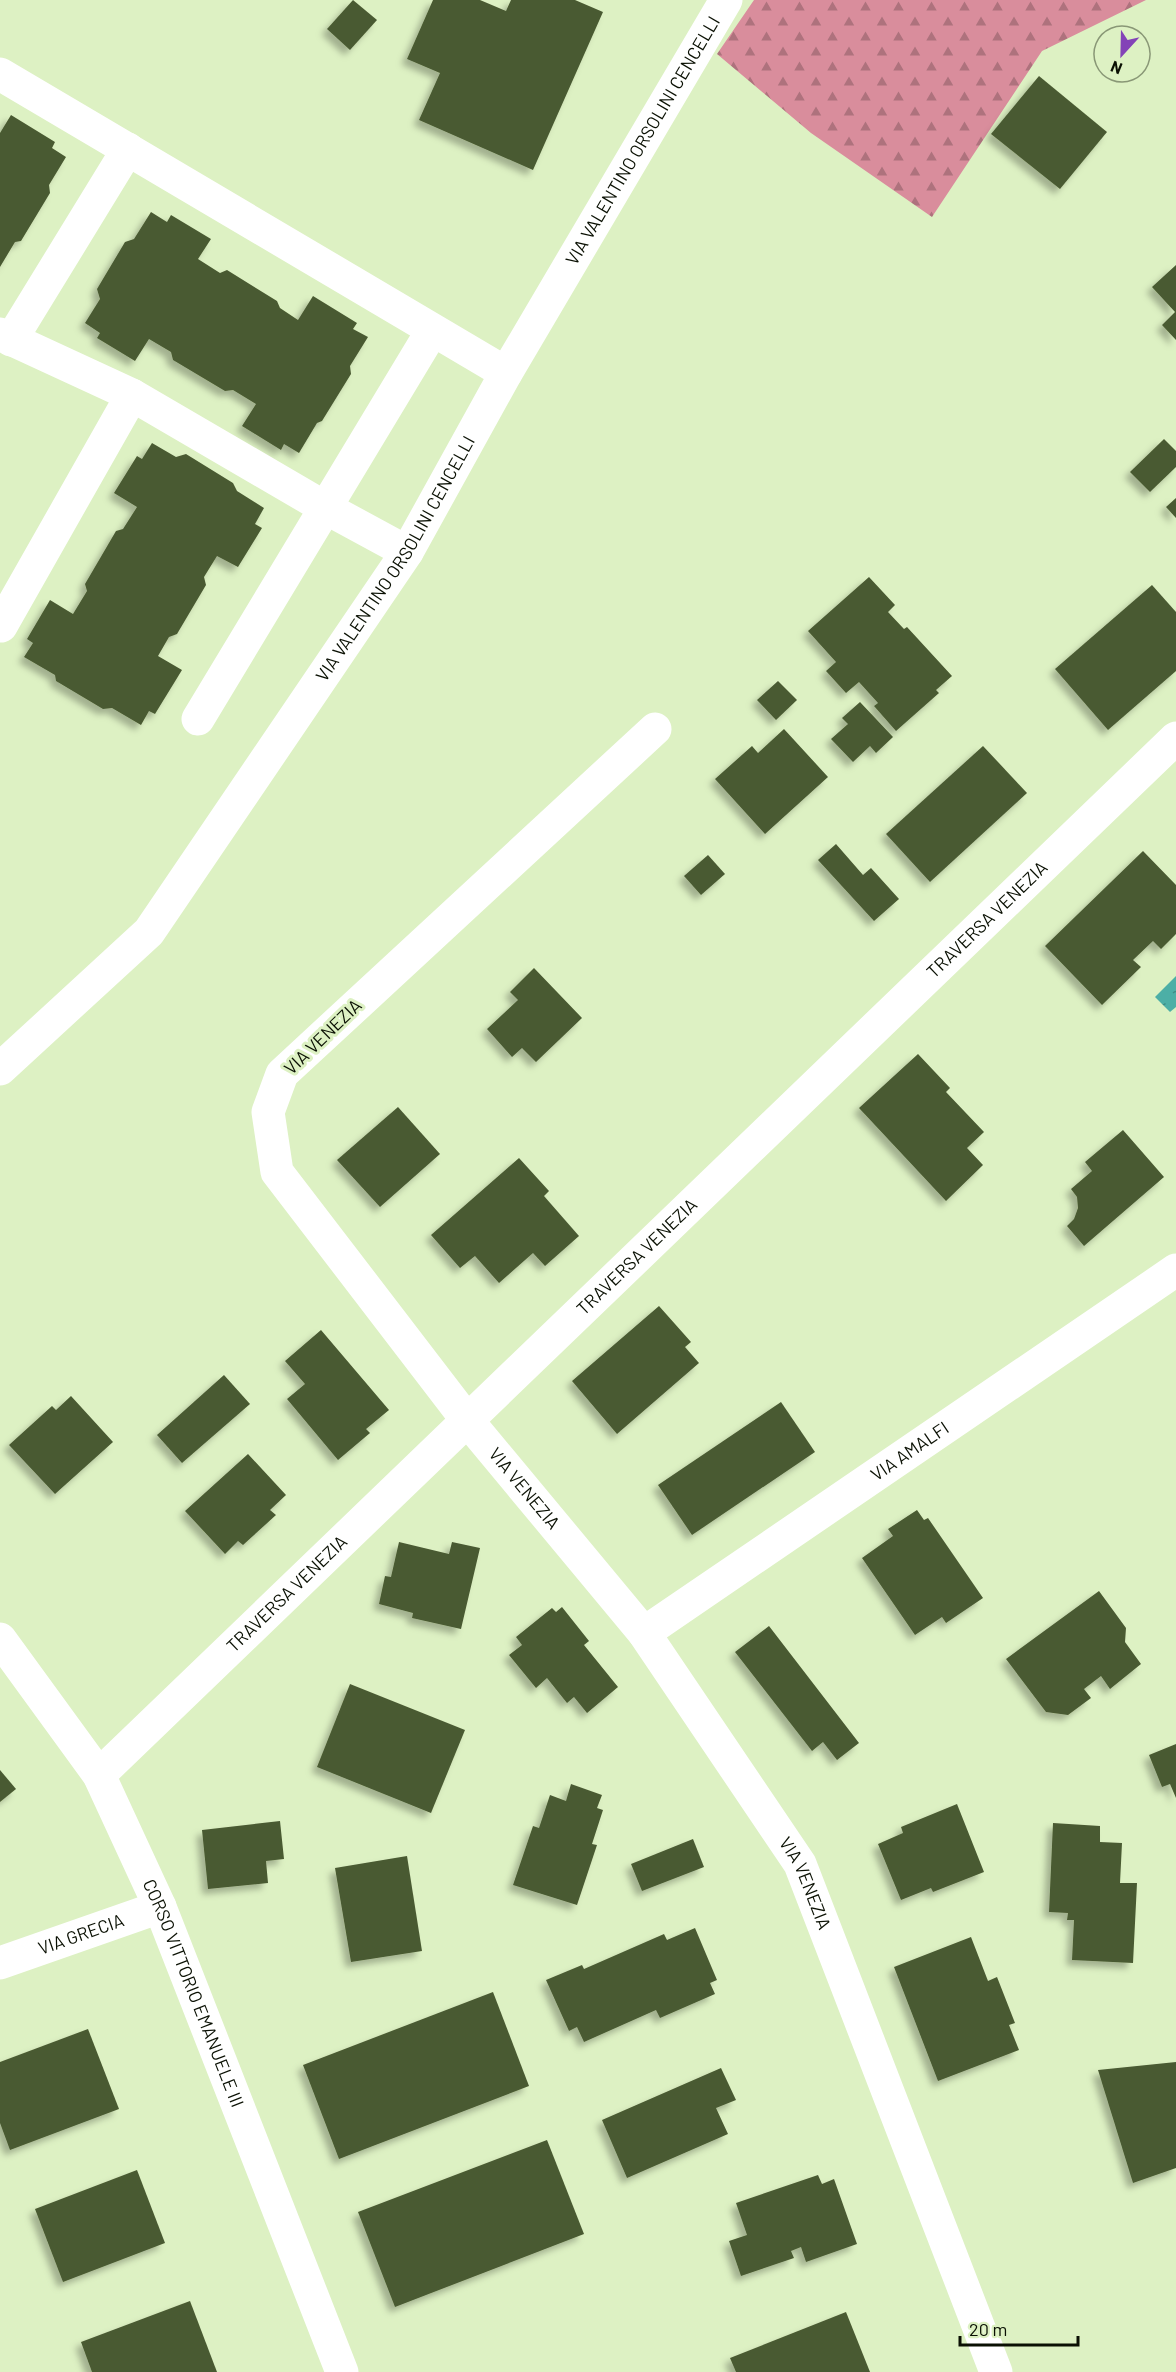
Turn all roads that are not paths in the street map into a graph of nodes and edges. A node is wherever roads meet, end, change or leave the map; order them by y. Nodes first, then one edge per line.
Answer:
1 (726, 0) edge
2 (0, 74) edge
3 (128, 149) junction
4 (432, 331) junction
5 (6, 337) edge
6 (506, 373) junction
7 (132, 395) junction
8 (324, 507) junction
9 (407, 552) junction
10 (1, 626) edge
11 (198, 719) dead end
12 (655, 729) dead end
13 (1176, 738) edge
14 (0, 1069) edge
15 (1176, 1270) edge
16 (467, 1420) junction
17 (644, 1634) junction
18 (0, 1639) edge
19 (99, 1776) junction
20 (160, 1907) junction
21 (0, 1963) edge
22 (342, 2372) edge
23 (996, 2372) edge

1 - 6 street, VIA VALENTINO ORSOLINI CENCELLI
2 - 3 street
3 - 4 street
3 - 5 street
4 - 6 street
4 - 8 street
5 - 7 street
6 - 9 street, VIA VALENTINO ORSOLINI CENCELLI
7 - 8 street
7 - 10 street
8 - 9 street
8 - 11 street
9 - 14 street, VIA VALENTINO ORSOLINI CENCELLI
12 - 16 street, VIA VENEZIA
13 - 16 street, TRAVERSA VENEZIA
15 - 17 street, VIA AMALFI
16 - 17 street, VIA VENEZIA
16 - 19 street, TRAVERSA VENEZIA
17 - 23 street, VIA VENEZIA
18 - 19 street, CORSO VITTORIO EMANUELE III
19 - 20 street, CORSO VITTORIO EMANUELE III
20 - 21 street, VIA GRECIA
20 - 22 street, CORSO VITTORIO EMANUELE III

